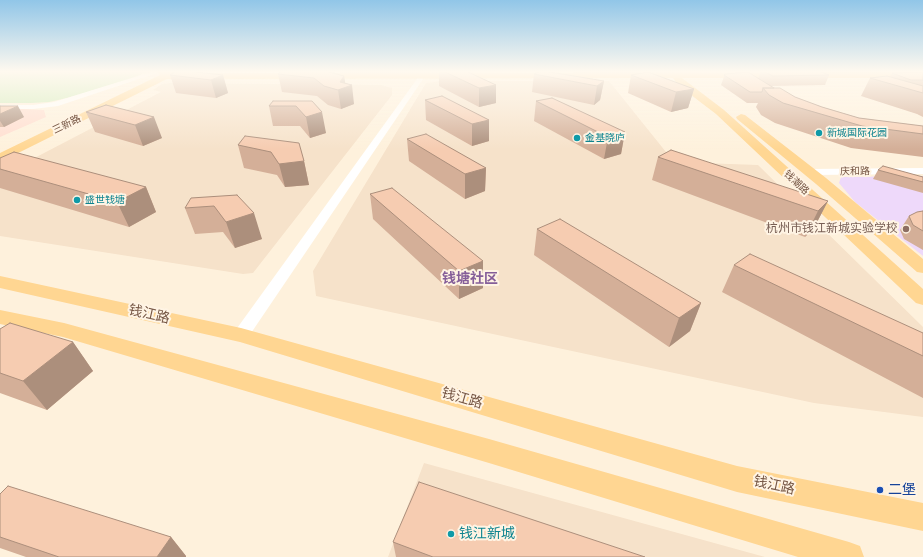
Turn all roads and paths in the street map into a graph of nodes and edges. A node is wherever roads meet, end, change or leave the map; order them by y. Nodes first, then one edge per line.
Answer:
1 (79, 97) edge
2 (107, 97) edge
3 (115, 97) edge
4 (407, 97) edge
5 (700, 97) edge
6 (709, 97) edge
7 (0, 107) edge
8 (7, 143) dead end
9 (0, 158) edge
10 (923, 171) edge
11 (810, 172) junction
12 (923, 268) edge
13 (0, 282) edge
14 (923, 299) edge
15 (0, 317) edge
16 (241, 335) junction
17 (923, 517) edge
18 (849, 557) edge

1 - 7 street, 三新路
2 - 8 main road, 三新路
3 - 9 main road, 三新路
4 - 16 street
5 - 14 main road, 钱潮路
6 - 11 main road, 钱潮路
10 - 11 street, 庆和路
11 - 12 main road, 钱潮路
13 - 16 main road, 钱江路
15 - 18 main road
16 - 17 main road, 钱江路

